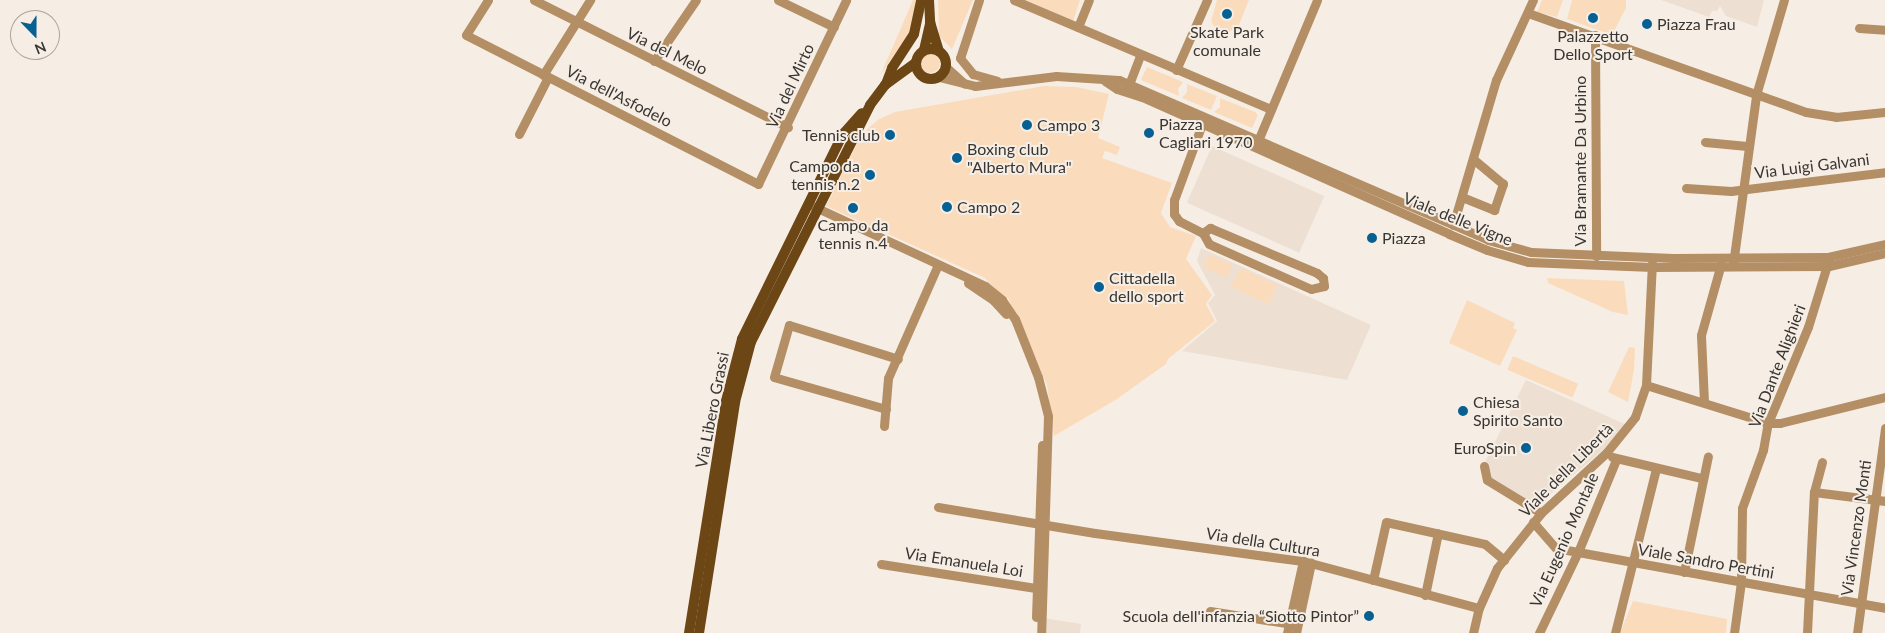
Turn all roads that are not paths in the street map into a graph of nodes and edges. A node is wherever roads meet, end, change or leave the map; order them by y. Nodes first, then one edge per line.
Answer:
1 (488, 0) edge
2 (534, 0) edge
3 (590, 0) edge
4 (696, 0) edge
5 (778, 0) edge
6 (846, 0) edge
7 (979, 0) edge
8 (1014, 0) edge
9 (1089, 0) edge
10 (1207, 0) edge
11 (1317, 0) edge
12 (1533, 0) edge
13 (1784, 0) edge
14 (927, 1) edge
15 (1528, 13) junction
16 (574, 22) junction
17 (930, 22) junction
18 (834, 27) junction
19 (1078, 27) junction
20 (1859, 28) dead end
21 (1885, 30) edge
22 (1595, 35) junction
23 (924, 50) junction
24 (938, 50) junction
25 (1140, 55) junction
26 (654, 61) junction
27 (946, 67) junction
28 (917, 68) junction
29 (1176, 70) junction
30 (546, 76) junction
31 (939, 77) junction
32 (1002, 81) junction
33 (965, 84) junction
34 (885, 85) junction
35 (1128, 88) junction
36 (1756, 95) junction
37 (1271, 109) junction
38 (1885, 112) edge
39 (1202, 124) junction
40 (788, 127) junction
41 (519, 134) dead end
42 (1705, 142) dead end
43 (1257, 143) junction
44 (1747, 146) junction
45 (1473, 159) junction
46 (1885, 172) edge
47 (758, 184) joint
48 (1686, 188) dead end
49 (1743, 190) junction
50 (1462, 197) junction
51 (812, 208) junction
52 (1453, 225) junction
53 (1202, 233) junction
54 (1885, 244) edge
55 (909, 253) junction
56 (1885, 253) edge
57 (1596, 256) junction
58 (1828, 261) junction
59 (1652, 262) junction
60 (1733, 263) junction
61 (1721, 264) junction
62 (937, 268) junction
63 (966, 280) junction
64 (898, 359) junction
65 (1646, 385) junction
66 (1885, 397) edge
67 (1704, 402) junction
68 (886, 409) junction
69 (1768, 423) junction
70 (884, 426) dead end
71 (1885, 428) edge
72 (1606, 453) junction
73 (1708, 456) dead end
74 (1616, 460) junction
75 (1822, 462) dead end
76 (1484, 466) dead end
77 (1656, 468) junction
78 (1701, 478) junction
79 (1814, 492) junction
80 (1875, 500) junction
81 (1885, 501) edge
82 (938, 507) dead end
83 (1541, 513) junction
84 (1533, 522) junction
85 (1042, 523) junction
86 (1438, 533) junction
87 (1578, 552) junction
88 (1504, 560) junction
89 (1307, 562) junction
90 (1634, 563) junction
91 (881, 564) dead end
92 (1684, 572) junction
93 (1373, 580) junction
94 (1741, 582) junction
95 (1040, 589) junction
96 (1425, 594) junction
97 (1811, 595) junction
98 (1861, 603) junction
99 (1479, 608) junction
100 (1885, 608) edge
101 (1210, 611) dead end
102 (1292, 629) edge
103 (689, 633) edge
104 (699, 633) edge
105 (1035, 633) edge
106 (1041, 633) edge
107 (1474, 633) edge
108 (1539, 633) edge
109 (1616, 633) edge
110 (1734, 633) edge
111 (1807, 633) edge
112 (1857, 633) edge

1 - 30 street, Via dell'Asfodelo
2 - 16 street, Via del Melo
3 - 16 street
4 - 26 street
5 - 18 street
6 - 18 street, Via del Mirto
7 - 32 street
8 - 19 street
9 - 19 street
10 - 29 street
11 - 37 street
12 - 15 street
13 - 36 street
14 - 17 main road
14 - 34 main road
15 - 22 street
15 - 45 street
16 - 26 street, Via del Melo
16 - 30 street
17 - 23 main road
17 - 24 main road
18 - 40 street, Via del Mirto
19 - 25 street
20 - 21 street
22 - 36 street
22 - 57 street, Via Bramante Da Urbino
23 - 24 main road
23 - 28 main road
24 - 27 main road
25 - 29 street
25 - 35 street
26 - 40 street, Via del Melo
27 - 31 main road
27 - 33 street
28 - 31 main road
28 - 34 main road
29 - 37 street
30 - 41 street
30 - 47 street, Via dell'Asfodelo
31 - 33 street, Viale delle Vigne
32 - 33 street, Viale delle Vigne
32 - 35 street, Viale delle Vigne
34 - 51 main road, Via Libero Grassi
35 - 39 street, Viale delle Vigne
35 - 43 street, Viale delle Vigne
36 - 38 street
36 - 44 street
37 - 43 street
39 - 43 street, Viale delle Vigne
39 - 53 street
40 - 47 street, Via del Mirto
42 - 44 street
43 - 52 street, Viale delle Vigne
43 - 59 street, Viale delle Vigne
44 - 49 street
45 - 50 street
45 - 50 street
46 - 49 street, Via Luigi Galvani
48 - 49 street, Via Luigi Galvani
49 - 60 street
50 - 52 street
51 - 55 street
51 - 103 main road, Via Libero Grassi
51 - 104 main road, Via Libero Grassi
52 - 57 street, Viale delle Vigne
53 - 53 street
54 - 58 street, Viale delle Vigne
55 - 62 street
55 - 63 street
56 - 58 street, Viale delle Vigne
57 - 59 street, Viale delle Vigne
58 - 60 street, Viale delle Vigne
58 - 69 street, Via Dante Alighieri
59 - 61 street, Viale delle Vigne
59 - 65 street, Viale della Libertà
60 - 61 street, Viale delle Vigne
61 - 67 street
62 - 63 street
62 - 64 street
63 - 85 street
64 - 68 street
64 - 68 street
65 - 67 street
65 - 72 street, Viale della Libertà
66 - 69 street
67 - 69 street
68 - 70 street
69 - 94 street, Via Dante Alighieri
71 - 80 street, Via Vincenzo Monti
72 - 74 street
72 - 83 street, Viale della Libertà
73 - 78 street
74 - 77 street
74 - 87 street, Via Eugenio Montale
75 - 79 street
76 - 83 street
77 - 78 street
77 - 90 street
78 - 92 street
79 - 80 street
79 - 97 street
80 - 81 street
80 - 98 street, Via Vincenzo Monti
82 - 85 street, Via della Cultura
83 - 84 street, Viale della Libertà
84 - 87 street, Viale Sandro Pertini
84 - 88 street, Viale della Libertà
85 - 89 street, Via della Cultura
85 - 95 street
86 - 88 street
86 - 93 street
86 - 96 street
87 - 90 street, Viale Sandro Pertini
87 - 108 street, Via Eugenio Montale
88 - 99 street, Viale della Libertà
89 - 93 street, Via della Cultura
89 - 102 street
90 - 92 street, Viale Sandro Pertini
90 - 109 street
91 - 95 street, Via Emanuela Loi
92 - 94 street, Viale Sandro Pertini
93 - 96 street, Via della Cultura
94 - 97 street, Viale Sandro Pertini
94 - 110 street, Via Dante Alighieri
95 - 105 street
95 - 106 street
96 - 99 street, Via della Cultura
97 - 98 street, Viale Sandro Pertini
97 - 111 street
98 - 100 street, Viale Sandro Pertini
98 - 112 street, Via Vincenzo Monti
99 - 107 street, Viale della Libertà
101 - 102 street

